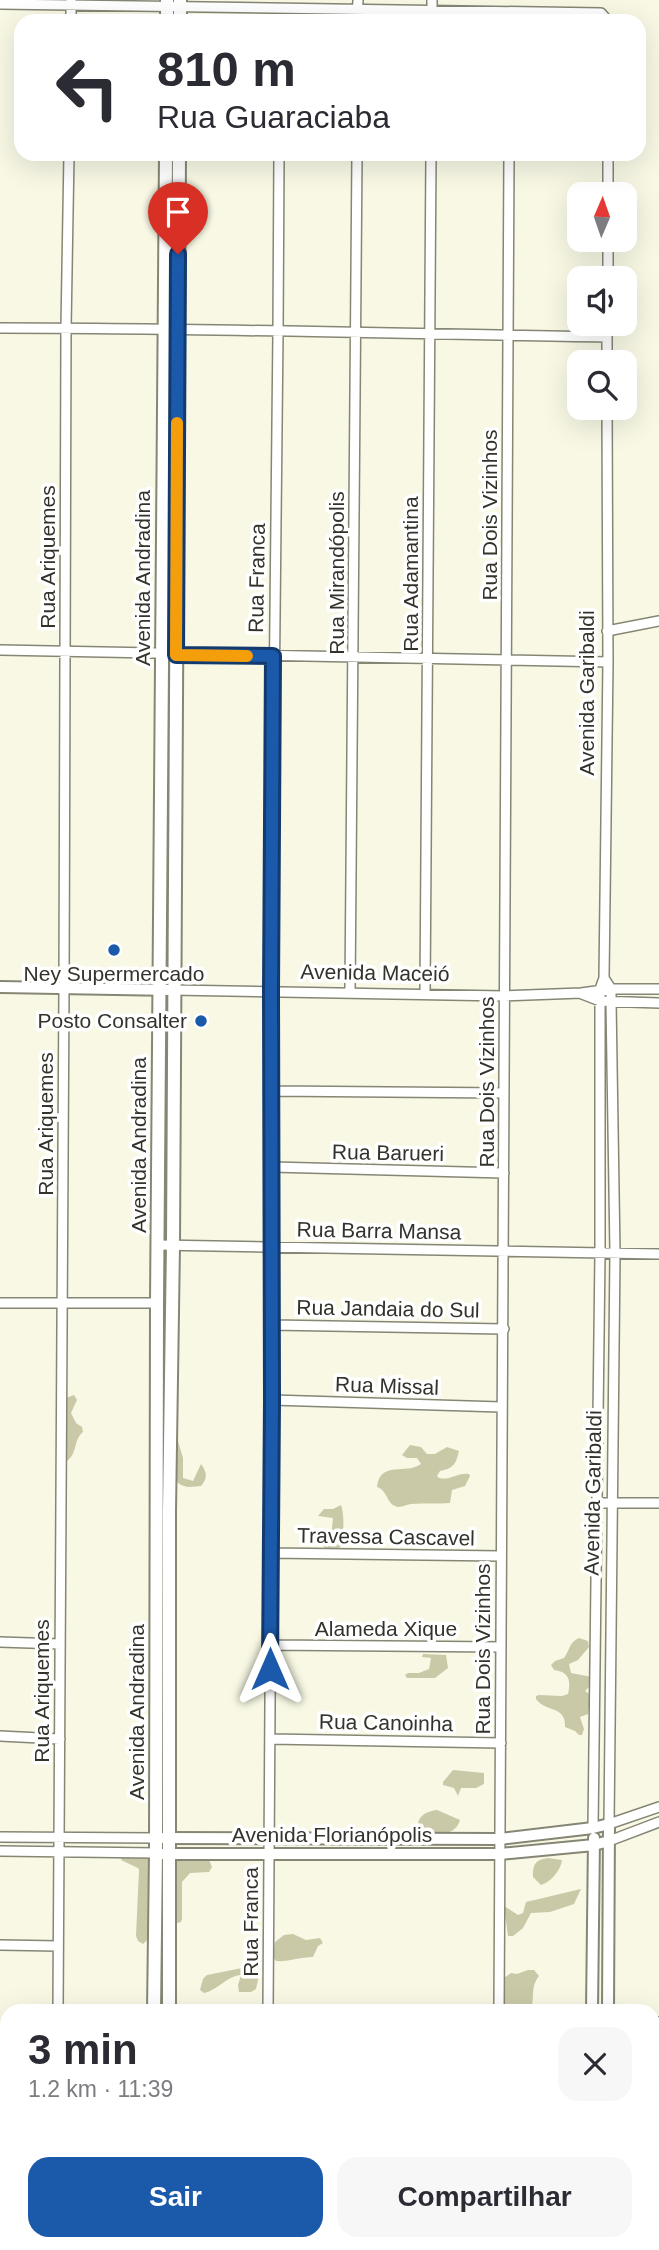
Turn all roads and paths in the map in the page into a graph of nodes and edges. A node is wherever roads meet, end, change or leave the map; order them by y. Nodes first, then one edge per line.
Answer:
1 (71, 3) edge
2 (0, 4) edge
3 (357, 4) edge
4 (432, 5) edge
5 (279, 9) junction
6 (173, 10) edge
7 (511, 10) junction
8 (279, 14) edge
9 (511, 14) edge
10 (603, 14) edge
11 (69, 161) edge
12 (166, 161) edge
13 (179, 161) edge
14 (278, 161) edge
15 (357, 161) edge
16 (431, 161) edge
17 (509, 161) edge
18 (608, 161) edge
19 (608, 182) edge
20 (0, 328) edge
21 (66, 328) junction
22 (171, 328) junction
23 (278, 332) junction
24 (356, 333) junction
25 (430, 334) junction
26 (508, 336) junction
27 (607, 337) joint
28 (607, 350) edge
29 (607, 420) edge
30 (659, 621) edge
31 (607, 631) junction
32 (0, 650) edge
33 (65, 652) junction
34 (162, 654) junction
35 (176, 655) junction
36 (273, 656) junction
37 (428, 657) junction
38 (354, 658) junction
39 (507, 659) junction
40 (608, 662) junction
41 (604, 978) junction
42 (0, 987) edge
43 (64, 988) junction
44 (600, 989) junction
45 (611, 989) junction
46 (659, 989) edge
47 (159, 990) junction
48 (173, 990) junction
49 (271, 991) junction
50 (350, 992) junction
51 (425, 993) junction
52 (580, 993) junction
53 (504, 996) junction
54 (600, 1001) junction
55 (611, 1001) junction
56 (659, 1003) edge
57 (272, 1091) junction
58 (504, 1093) junction
59 (272, 1167) junction
60 (504, 1173) junction
61 (158, 1245) junction
62 (173, 1245) junction
63 (271, 1247) junction
64 (503, 1250) junction
65 (600, 1253) junction
66 (615, 1253) junction
67 (659, 1254) edge
68 (0, 1303) edge
69 (62, 1303) junction
70 (157, 1303) junction
71 (272, 1325) junction
72 (504, 1329) junction
73 (272, 1400) junction
74 (501, 1407) junction
75 (612, 1502) junction
76 (597, 1503) junction
77 (659, 1503) edge
78 (163, 1511) junction
79 (271, 1553) junction
80 (500, 1556) junction
81 (0, 1642) edge
82 (60, 1643) junction
83 (270, 1645) junction
84 (501, 1647) junction
85 (0, 1736) edge
86 (60, 1739) junction
87 (270, 1739) junction
88 (501, 1743) junction
89 (659, 1807) edge
90 (659, 1822) edge
91 (609, 1825) junction
92 (593, 1828) junction
93 (0, 1837) edge
94 (59, 1838) junction
95 (163, 1838) junction
96 (269, 1838) junction
97 (500, 1839) junction
98 (609, 1841) junction
99 (594, 1845) junction
100 (0, 1851) edge
101 (58, 1852) junction
102 (163, 1854) junction
103 (269, 1854) junction
104 (500, 1854) junction
105 (0, 1945) edge
106 (58, 1946) junction
107 (58, 2004) edge
108 (154, 2004) edge
109 (169, 2004) edge
110 (268, 2004) edge
111 (499, 2004) edge
112 (593, 2004) edge
113 (608, 2004) edge

1 - 2 street
1 - 6 street
3 - 4 street
3 - 5 street
4 - 7 street
5 - 6 street
5 - 8 street
7 - 9 street
7 - 10 street
11 - 21 street, Rua Ariquemes
12 - 22 main road, Avenida Andradina
13 - 22 main road, Avenida Andradina
14 - 23 street, Rua Franca
15 - 24 street, Rua Mirandópolis
16 - 25 street, Rua Adamantina
17 - 26 street, Rua Dois Vizinhos
18 - 19 street
20 - 21 street
21 - 22 street
21 - 33 street, Rua Ariquemes
22 - 23 street
22 - 34 main road, Avenida Andradina
22 - 35 main road, Avenida Andradina
23 - 24 street
23 - 36 street, Rua Franca
24 - 25 street
24 - 38 street, Rua Mirandópolis
25 - 26 street
25 - 37 street, Rua Adamantina
26 - 27 street
26 - 39 street, Rua Dois Vizinhos
27 - 28 street
29 - 31 street, Avenida Garibaldi
30 - 31 street
31 - 40 street, Avenida Garibaldi
32 - 33 street
33 - 34 street
33 - 43 street, Rua Ariquemes
34 - 35 street
34 - 47 main road, Avenida Andradina
35 - 36 street
35 - 48 main road, Avenida Andradina
36 - 38 street
36 - 49 street, Rua Franca
37 - 38 street
37 - 39 street
37 - 51 street, Rua Adamantina
38 - 50 street, Rua Mirandópolis
39 - 40 street
39 - 53 street, Rua Dois Vizinhos
40 - 41 street, Avenida Garibaldi
41 - 44 street, Avenida Garibaldi
41 - 45 street
42 - 43 street, Avenida Maceió
43 - 47 street, Avenida Maceió
43 - 69 street, Rua Ariquemes
44 - 45 street, Avenida Maceió
44 - 52 street, Avenida Maceió
44 - 54 street, Avenida Garibaldi
45 - 46 street, Avenida Maceió
45 - 55 street, Avenida Garibaldi
47 - 48 street, Avenida Maceió
47 - 61 main road, Avenida Andradina
48 - 49 street, Avenida Maceió
48 - 62 main road, Avenida Andradina
49 - 50 street, Avenida Maceió
49 - 57 street, Rua Franca
50 - 51 street, Avenida Maceió
51 - 53 street, Avenida Maceió
52 - 53 street, Avenida Maceió
52 - 54 street, Avenida Maceió
53 - 58 street, Rua Dois Vizinhos
54 - 55 street
54 - 65 street, Avenida Garibaldi
55 - 56 street
55 - 66 street, Avenida Garibaldi
57 - 58 street
57 - 59 street, Rua Franca
58 - 60 street, Rua Dois Vizinhos
59 - 60 street, Rua Barueri
59 - 63 street, Rua Franca
60 - 64 street, Rua Dois Vizinhos
61 - 62 street, Rua Barra Mansa
61 - 70 main road, Avenida Andradina
62 - 63 street, Rua Barra Mansa
62 - 78 main road, Avenida Andradina
63 - 64 street, Rua Barra Mansa
63 - 71 street, Rua Franca
64 - 65 street, Rua Barra Mansa
64 - 72 street, Rua Dois Vizinhos
65 - 66 street, Rua Barra Mansa
65 - 76 street, Avenida Garibaldi
66 - 67 street
66 - 75 street, Avenida Garibaldi
68 - 69 street
69 - 70 street
69 - 82 street, Rua Ariquemes
70 - 78 main road, Avenida Andradina
71 - 72 street, Rua Jandaia do Sul
71 - 73 street, Rua Franca
72 - 74 street, Rua Dois Vizinhos
73 - 74 street, Rua Missal
73 - 79 street, Rua Franca
74 - 80 street, Rua Dois Vizinhos
75 - 76 street
75 - 77 street
75 - 91 street, Avenida Garibaldi
76 - 92 street, Avenida Garibaldi
78 - 95 main road, Avenida Andradina
79 - 80 street, Travessa Cascavel
79 - 83 street, Rua Franca
80 - 84 street, Rua Dois Vizinhos
81 - 82 street
82 - 86 street, Rua Ariquemes
83 - 84 street, Alameda Xique
83 - 87 street, Rua Franca
84 - 88 street, Rua Dois Vizinhos
85 - 86 street
86 - 94 street, Rua Ariquemes
87 - 88 street, Rua Canoinha
87 - 96 street, Rua Franca
88 - 97 street, Rua Dois Vizinhos
89 - 91 street
90 - 98 street, Avenida Florianópolis
91 - 92 street
91 - 98 street, Avenida Garibaldi
92 - 97 street
92 - 99 street, Avenida Garibaldi
93 - 94 street
94 - 95 street
94 - 101 street, Rua Ariquemes
95 - 96 street
95 - 102 main road, Avenida Andradina
96 - 97 street
96 - 103 street, Rua Franca
97 - 104 street, Rua Dois Vizinhos
98 - 99 street, Avenida Florianópolis
98 - 113 street, Avenida Garibaldi
99 - 104 street, Avenida Florianópolis
99 - 112 street, Avenida Garibaldi
100 - 101 street, Avenida Florianópolis
101 - 102 street, Avenida Florianópolis
101 - 106 street, Rua Ariquemes
102 - 103 street, Avenida Florianópolis
102 - 108 main road, Avenida Andradina
102 - 109 main road, Avenida Andradina
103 - 104 street, Avenida Florianópolis
103 - 110 street, Rua Franca
104 - 111 street, Rua Dois Vizinhos
105 - 106 street
106 - 107 street, Rua Ariquemes

